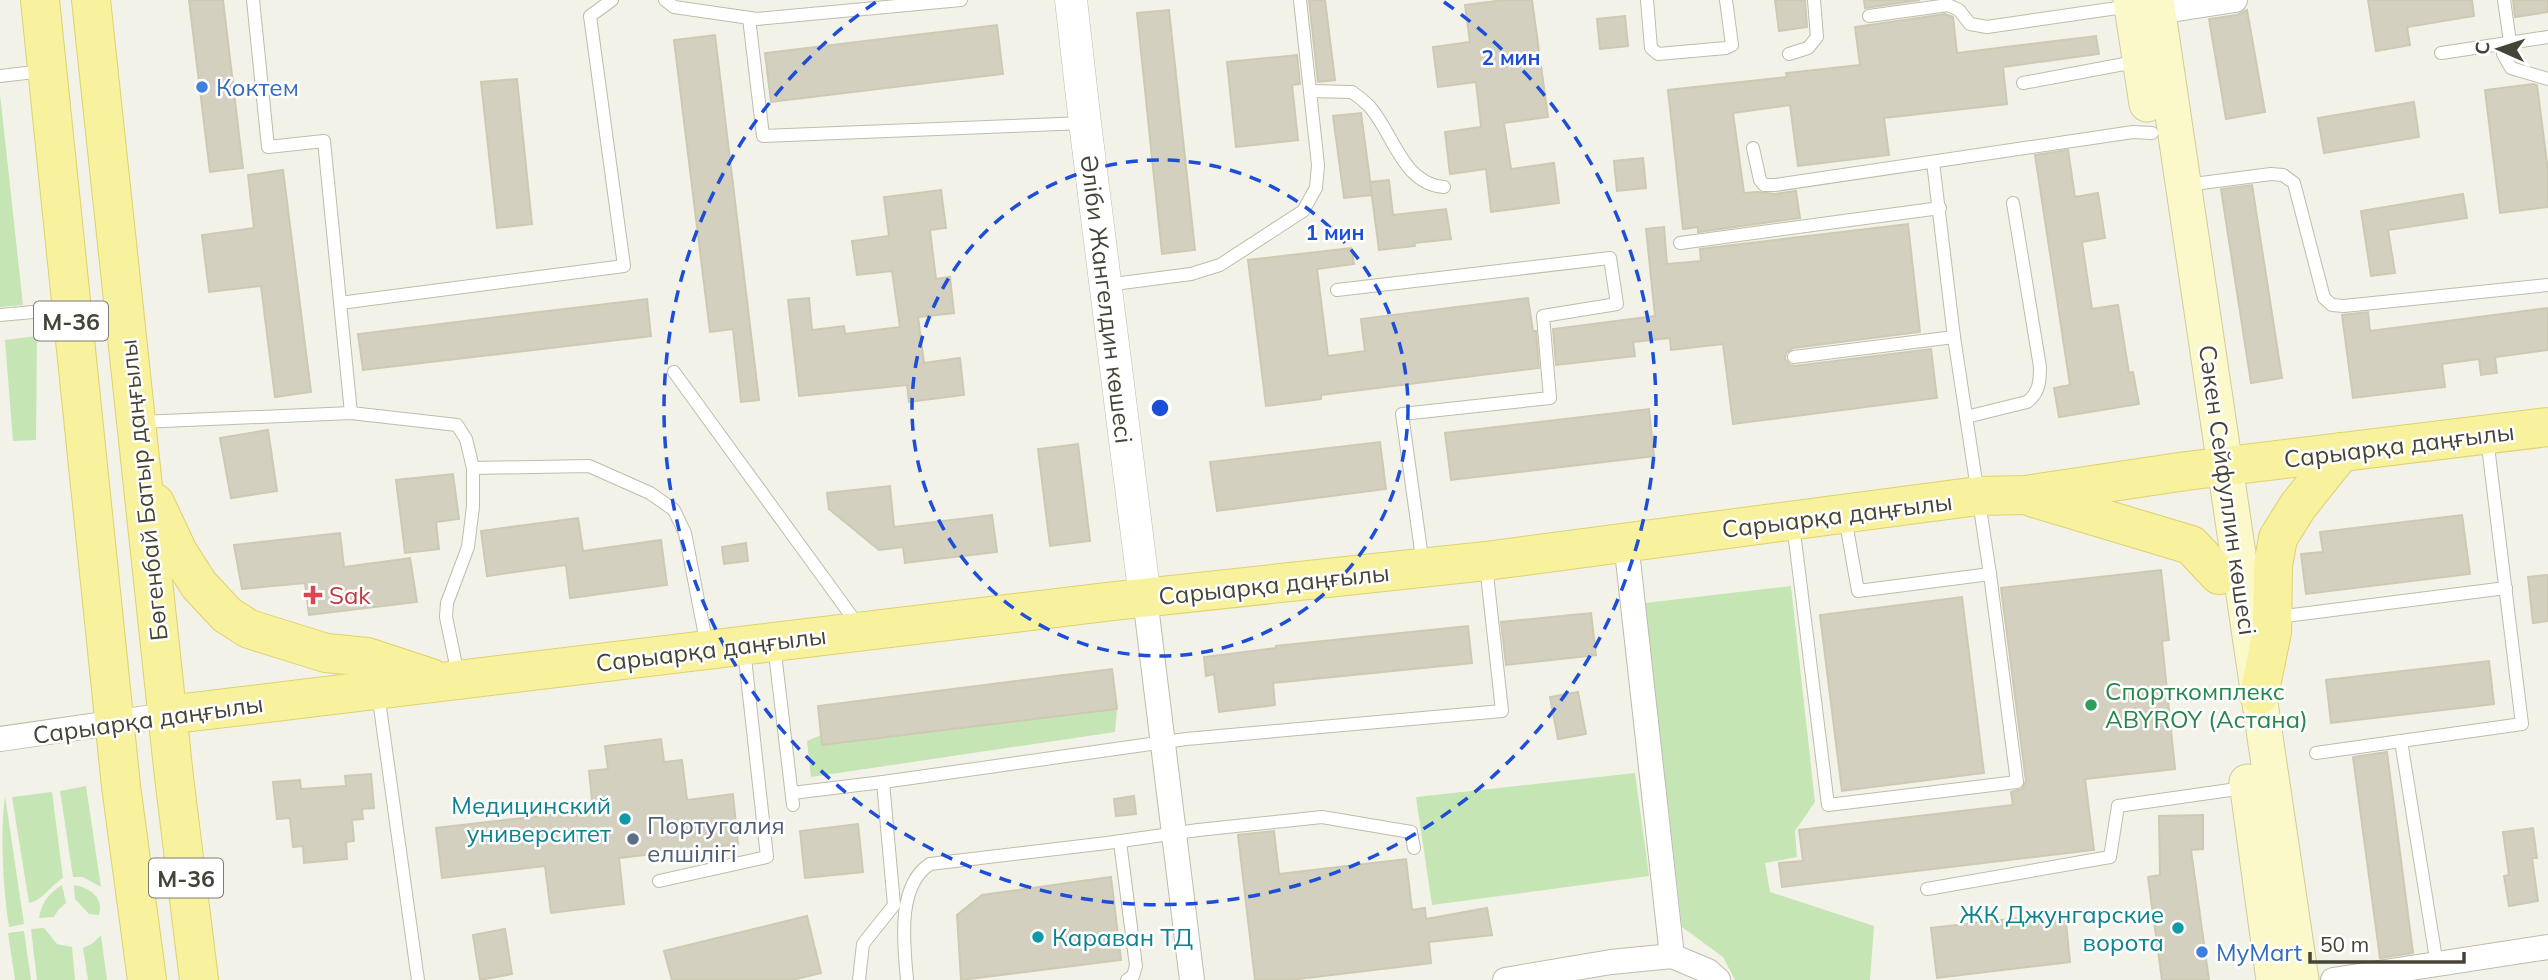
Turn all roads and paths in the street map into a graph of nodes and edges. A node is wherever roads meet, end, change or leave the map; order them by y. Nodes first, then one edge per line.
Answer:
1 (40, 0) edge
2 (91, 0) edge
3 (253, 0) edge
4 (612, 0) edge
5 (665, 0) edge
6 (961, 0) edge
7 (1071, 0) edge
8 (1300, 0) edge
9 (1647, 0) edge
10 (1726, 0) edge
11 (1814, 0) edge
12 (2235, 0) edge
13 (2504, 0) edge
14 (2144, 5) edge
15 (1869, 16) dead end
16 (749, 18) junction
17 (2548, 37) edge
18 (2507, 43) junction
19 (2441, 53) dead end
20 (1789, 54) dead end
21 (2140, 61) junction
22 (47, 70) junction
23 (0, 76) edge
24 (2548, 79) edge
25 (2023, 83) dead end
26 (1310, 92) junction
27 (1084, 123) junction
28 (2152, 133) junction
29 (1753, 148) dead end
30 (1933, 162) junction
31 (2182, 186) junction
32 (1444, 187) dead end
33 (2013, 203) dead end
34 (1940, 208) junction
35 (1680, 243) dead end
36 (1105, 285) junction
37 (2548, 285) edge
38 (1337, 290) dead end
39 (340, 303) junction
40 (70, 309) junction
41 (0, 315) edge
42 (1954, 337) junction
43 (1794, 357) dead end
44 (674, 372) dead end
45 (351, 412) junction
46 (1966, 417) junction
47 (136, 422) junction
48 (2548, 427) edge
49 (2487, 435) junction
50 (2341, 452) junction
51 (473, 468) junction
52 (2214, 468) junction
53 (141, 472) junction
54 (2025, 495) junction
55 (1978, 496) junction
56 (1844, 514) junction
57 (1792, 521) junction
58 (1626, 542) junction
59 (1486, 561) junction
60 (1423, 568) junction
61 (1990, 574) junction
62 (2219, 575) junction
63 (2506, 588) junction
64 (1145, 598) junction
65 (2272, 617) junction
66 (863, 631) junction
67 (741, 645) junction
68 (451, 680) junction
69 (378, 690) junction
70 (2259, 695) junction
71 (167, 715) junction
72 (115, 722) junction
73 (0, 739) edge
74 (2401, 741) junction
75 (1162, 742) junction
76 (2316, 753) dead end
77 (883, 782) junction
78 (2248, 787) junction
79 (1175, 834) junction
80 (1120, 842) junction
81 (1414, 848) dead end
82 (659, 881) dead end
83 (1927, 889) dead end
84 (2548, 947) edge
85 (1672, 956) junction
86 (2437, 965) junction
87 (147, 980) edge
88 (199, 980) edge
89 (418, 980) edge
90 (859, 980) edge
91 (907, 980) edge
92 (1126, 980) edge
93 (1192, 980) edge
94 (1505, 980) edge
95 (1718, 980) edge
96 (2274, 980) edge
97 (2301, 980) edge
98 (2333, 980) edge

1 - 22 main road, M-36
2 - 47 main road, Бөгенбай Батыр даңғылы / M-36
3 - 39 lane
4 - 39 lane
5 - 16 lane
6 - 16 lane
7 - 27 street, Әліби Жангелдин көшесі
8 - 26 lane
9 - 10 lane
11 - 20 lane
12 - 14 street
13 - 18 lane
14 - 15 lane
14 - 21 main road, Сәкен Сейфуллин көшесі
14 - 31 main road, Сәкен Сейфуллин көшесі
16 - 27 lane
17 - 18 lane
18 - 19 lane
18 - 24 lane
21 - 25 lane
21 - 28 main road, Сәкен Сейфуллин көшесі
22 - 23 lane
22 - 40 main road, M-36
26 - 32 lane
26 - 36 lane
27 - 36 street, Әліби Жангелдин көшесі
28 - 30 lane
28 - 52 main road, Сәкен Сейфуллин көшесі
29 - 30 lane
30 - 34 lane
31 - 37 lane
31 - 52 main road, Сәкен Сейфуллин көшесі
33 - 46 lane
34 - 35 lane
34 - 42 lane
36 - 64 street, Әліби Жангелдин көшесі
38 - 60 lane
39 - 45 lane
40 - 41 lane
40 - 72 main road, M-36
42 - 43 lane
42 - 46 lane
44 - 66 lane
45 - 47 lane
45 - 51 lane
46 - 55 lane
47 - 53 main road, Бөгенбай Батыр даңғылы / M-36
48 - 49 main road, Сарыарқа даңғылы
49 - 50 main road, Сарыарқа даңғылы
49 - 63 lane
50 - 52 main road, Сарыарқа даңғылы
50 - 65 main road
51 - 67 lane
51 - 68 lane
52 - 54 main road, Сарыарқа даңғылы
52 - 62 main road, Сәкен Сейфуллин көшесі
52 - 70 main road, Сәкен Сейфуллин көшесі
53 - 68 main road
53 - 71 main road, Бөгенбай Батыр даңғылы / M-36
54 - 55 main road, Сарыарқа даңғылы
54 - 62 main road
55 - 56 main road, Сарыарқа даңғылы
55 - 61 lane
56 - 57 main road, Сарыарқа даңғылы
56 - 61 lane
57 - 58 main road, Сарыарқа даңғылы
57 - 61 lane
58 - 59 main road, Сарыарқа даңғылы
58 - 85 street
59 - 60 main road, Сарыарқа даңғылы
59 - 75 lane
60 - 64 main road, Сарыарқа даңғылы
62 - 78 main road, Сәкен Сейфуллин көшесі
63 - 65 lane
63 - 74 lane
64 - 66 main road, Сарыарқа даңғылы
64 - 75 street
65 - 70 main road
66 - 67 main road, Сарыарқа даңғылы
67 - 68 main road, Сарыарқа даңғылы
67 - 77 lane
67 - 82 lane
68 - 69 main road, Сарыарқа даңғылы
69 - 71 main road, Сарыарқа даңғылы
69 - 89 lane
70 - 97 main road, Сәкен Сейфуллин көшесі
71 - 72 street, Сарыарқа даңғылы
71 - 88 main road, Бөгенбай Батыр даңғылы / M-36
72 - 73 street, Сарыарқа даңғылы
72 - 87 main road, M-36
74 - 76 lane
74 - 86 lane
75 - 77 lane
75 - 79 street
77 - 90 lane
78 - 83 lane
78 - 96 main road, Сәкен Сейфуллин көшесі
79 - 80 lane
79 - 81 lane
79 - 93 street
80 - 91 lane
80 - 92 lane
84 - 86 street
85 - 94 street
85 - 95 street
86 - 98 street

